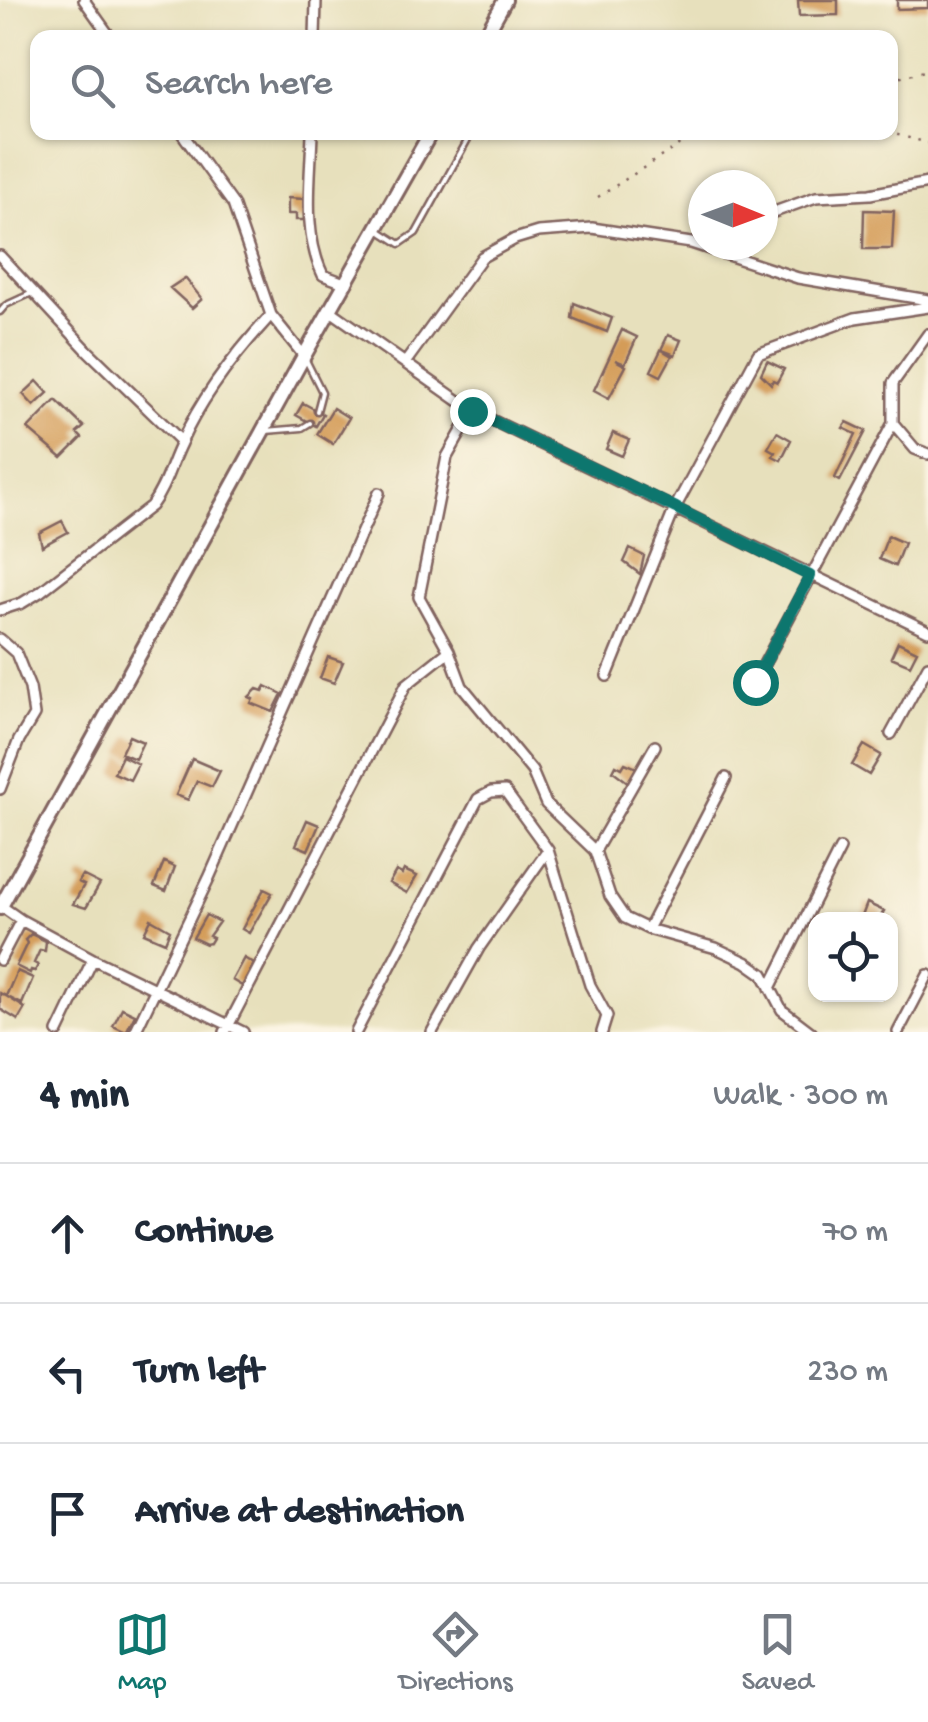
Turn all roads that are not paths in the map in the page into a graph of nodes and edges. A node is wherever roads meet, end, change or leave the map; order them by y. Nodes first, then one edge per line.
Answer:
1 (84, 0) edge
2 (316, 0) edge
3 (505, 0) edge
4 (105, 30) edge
5 (315, 30) edge
6 (488, 30) edge
7 (187, 140) edge
8 (312, 140) edge
9 (427, 140) edge
10 (468, 140) edge
11 (928, 183) edge
12 (778, 211) edge
13 (378, 230) junction
14 (688, 243) edge
15 (0, 256) edge
16 (743, 260) edge
17 (347, 284) junction
18 (34, 292) junction
19 (928, 304) edge
20 (332, 311) junction
21 (0, 312) edge
22 (271, 315) junction
23 (928, 334) edge
24 (304, 356) junction
25 (405, 363) junction
26 (317, 411) dead end
27 (472, 411) junction
28 (310, 423) dead end
29 (892, 423) junction
30 (264, 431) junction
31 (181, 441) junction
32 (928, 454) edge
33 (378, 493) dead end
34 (676, 508) junction
35 (810, 576) junction
36 (0, 610) edge
37 (928, 631) edge
38 (0, 639) edge
39 (449, 651) junction
40 (928, 666) edge
41 (607, 676) dead end
42 (755, 682) dead end
43 (891, 734) dead end
44 (655, 746) dead end
45 (726, 778) dead end
46 (0, 789) edge
47 (840, 849) dead end
48 (548, 850) junction
49 (595, 851) junction
50 (1, 907) edge
51 (21, 920) junction
52 (648, 929) junction
53 (94, 959) junction
54 (0, 960) edge
55 (928, 975) edge
56 (154, 988) junction
57 (770, 988) junction
58 (227, 1029) edge
59 (58, 1032) edge
60 (135, 1032) edge
61 (244, 1032) edge
62 (356, 1032) edge
63 (432, 1032) edge
64 (602, 1032) edge
65 (811, 1032) edge
66 (898, 1032) edge

1 - 4 street
2 - 5 street
3 - 6 main road
7 - 22 street
8 - 17 street
9 - 13 main road
10 - 13 lane
11 - 12 street
13 - 17 main road
14 - 25 street
15 - 18 street
16 - 19 street
17 - 20 main road
18 - 21 lane
18 - 31 street
19 - 34 street
20 - 24 main road
20 - 25 street
22 - 24 street
22 - 31 street
23 - 29 street
24 - 26 lane
24 - 30 main road
25 - 27 street
27 - 34 street
27 - 39 street
28 - 30 lane
29 - 32 street
29 - 35 street
30 - 50 main road
31 - 36 street
33 - 56 street
34 - 35 street
34 - 41 street
35 - 37 street
35 - 42 street
38 - 46 street
39 - 49 street
39 - 58 street
40 - 43 street
44 - 49 street
45 - 52 street
47 - 57 street
48 - 62 street
48 - 63 street
48 - 64 street
49 - 52 street
50 - 51 street
51 - 53 street
51 - 54 street
52 - 57 street
53 - 56 street
53 - 59 street
55 - 66 street
56 - 58 street
56 - 60 street
57 - 65 street
58 - 61 street

